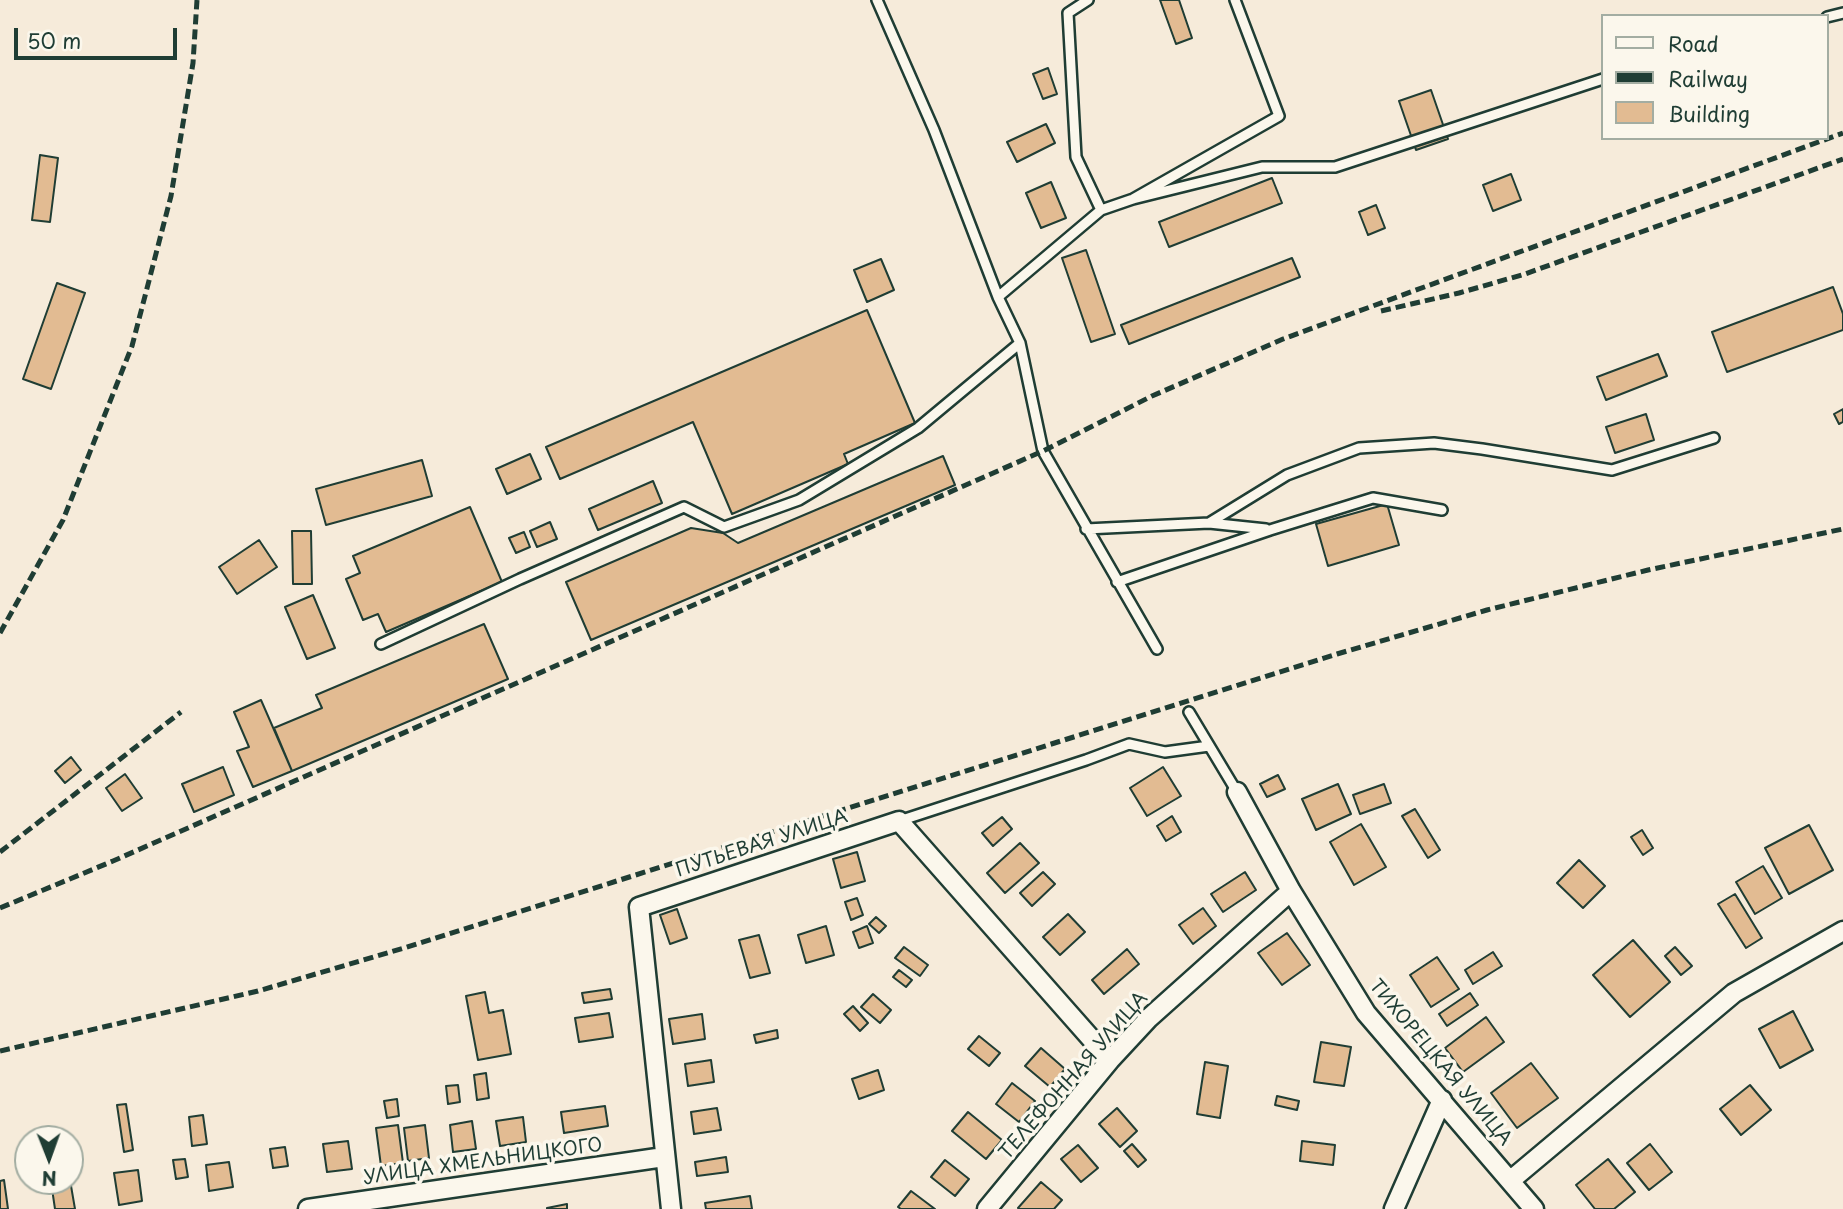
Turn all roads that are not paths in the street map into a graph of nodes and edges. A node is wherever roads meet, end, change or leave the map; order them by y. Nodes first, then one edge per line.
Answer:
1 (877, 0) edge
2 (1088, 0) edge
3 (1235, 0) edge
4 (1602, 79) edge
5 (1133, 199) junction
6 (1101, 210) junction
7 (998, 297) junction
8 (1020, 343) junction
9 (1714, 438) dead end
10 (1442, 510) dead end
11 (1209, 523) junction
12 (1086, 529) junction
13 (1270, 530) junction
14 (1117, 582) junction
15 (381, 644) dead end
16 (1157, 649) dead end
17 (1189, 712) dead end
18 (1209, 746) junction
19 (1237, 792) joint
20 (899, 821) junction
21 (1291, 891) junction
22 (1843, 931) edge
23 (1111, 1060) junction
24 (1442, 1100) junction
25 (664, 1157) junction
26 (1511, 1180) junction
27 (308, 1209) edge
28 (671, 1209) edge
29 (986, 1209) edge
30 (1394, 1209) edge
31 (1534, 1209) edge

1 - 7 lane
2 - 6 lane
3 - 5 lane
4 - 5 lane
5 - 6 lane
6 - 7 lane
7 - 8 lane
8 - 12 lane
8 - 15 lane
9 - 11 lane
10 - 13 lane
11 - 12 lane
11 - 13 lane
12 - 14 lane
13 - 14 lane
14 - 16 lane
17 - 18 lane
18 - 19 lane
18 - 20 lane
19 - 21 street, ТИХОРЕЦКАЯ УЛИЦА
20 - 23 street
20 - 25 street, ПУТЬЕВАЯ УЛИЦА
21 - 23 street, ТЕЛЕФОННАЯ УЛИЦА
21 - 24 street, ТИХОРЕЦКАЯ УЛИЦА
22 - 26 street
23 - 29 street, ТЕЛЕФОННАЯ УЛИЦА
24 - 26 street, ТИХОРЕЦКАЯ УЛИЦА
24 - 30 street
25 - 27 street, УЛИЦА ХМЕЛЬНИЦКОГО
25 - 28 street
26 - 31 street, ТИХОРЕЦКАЯ УЛИЦА

